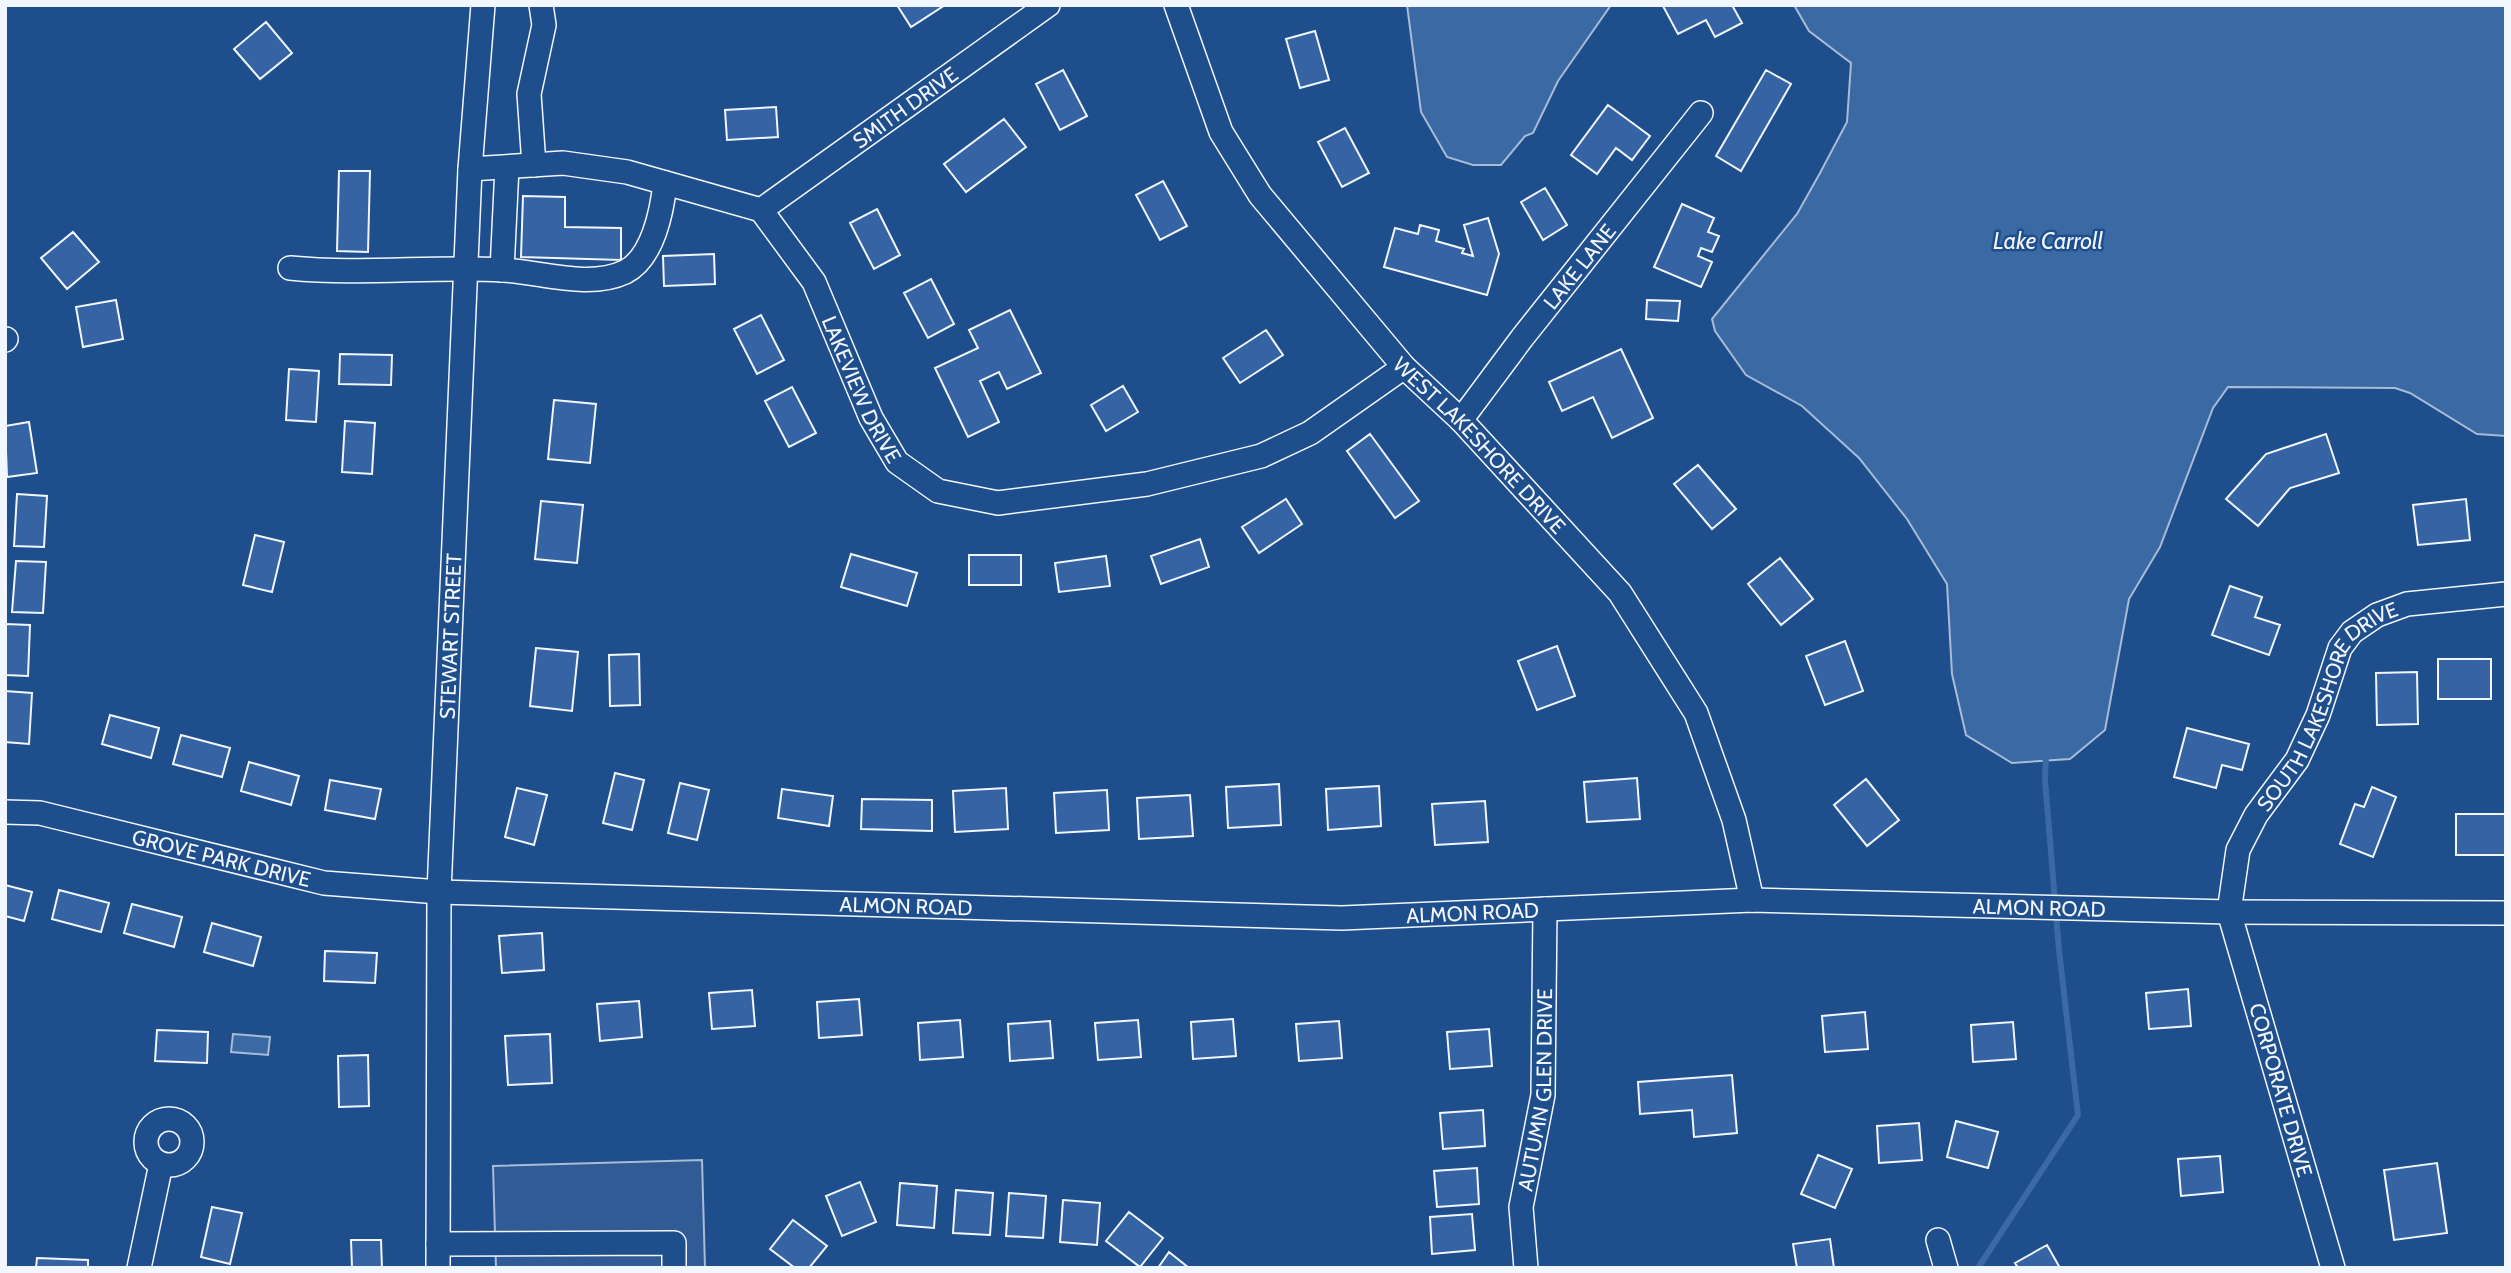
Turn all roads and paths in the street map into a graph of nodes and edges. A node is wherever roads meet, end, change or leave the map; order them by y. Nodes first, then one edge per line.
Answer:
1 (483, 5) edge
2 (541, 5) edge
3 (1048, 5) edge
4 (1176, 5) edge
5 (1701, 113) dead end
6 (534, 165) junction
7 (507, 167) junction
8 (470, 169) junction
9 (664, 183) junction
10 (761, 211) junction
11 (290, 268) dead end
12 (502, 270) junction
13 (466, 271) junction
14 (1404, 367) junction
15 (1461, 420) junction
16 (2506, 594) edge
17 (5, 812) edge
18 (439, 892) junction
19 (1752, 900) junction
20 (1545, 909) junction
21 (2229, 912) junction
22 (2506, 913) edge
23 (161, 1164) dead end
24 (1938, 1240) dead end
25 (438, 1244) junction
26 (139, 1268) edge
27 (438, 1268) edge
28 (674, 1268) edge
29 (1526, 1268) edge
30 (1946, 1268) edge
31 (2333, 1268) edge

1 - 8 street, STEWART STREET
2 - 6 street
3 - 10 street, SMITH DRIVE
4 - 14 street, WEST LAKESHORE DRIVE
5 - 15 street, LAKE LANE
6 - 7 street
6 - 9 street
7 - 8 street
7 - 12 street
8 - 13 street, STEWART STREET
9 - 10 street
9 - 12 street
10 - 14 street, LAKEVIEW DRIVE
11 - 13 street
12 - 13 street
13 - 18 street, STEWART STREET
14 - 15 street, WEST LAKESHORE DRIVE
15 - 19 street, WEST LAKESHORE DRIVE
16 - 21 street, SOUTH LAKESHORE DRIVE
17 - 18 street, GROVE PARK DRIVE
18 - 20 street, ALMON ROAD
18 - 25 street, STEWART STREET
19 - 20 street, ALMON ROAD
19 - 21 street, ALMON ROAD
20 - 29 street, AUTUMN GLEN DRIVE
21 - 22 street, ALMON ROAD
21 - 31 street, CORPORATE DRIVE
23 - 26 street
24 - 30 street
25 - 27 street, STEWART STREET
25 - 28 street

